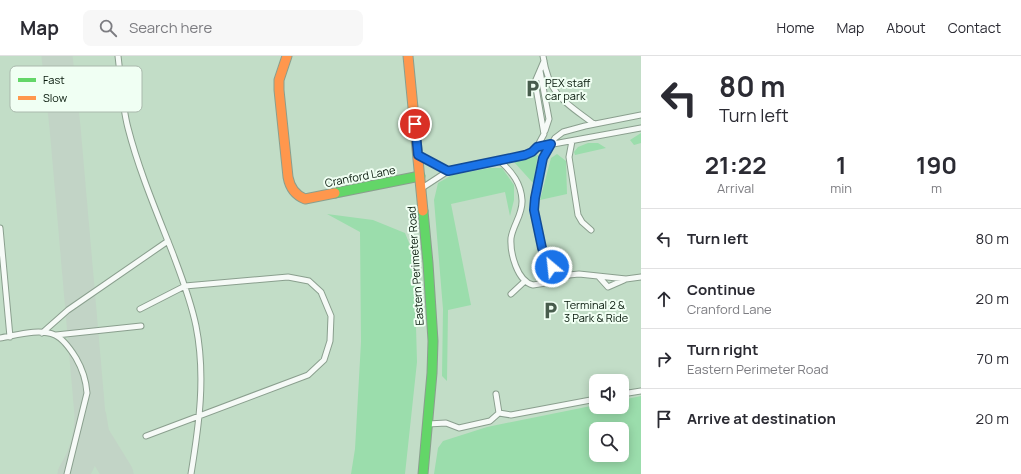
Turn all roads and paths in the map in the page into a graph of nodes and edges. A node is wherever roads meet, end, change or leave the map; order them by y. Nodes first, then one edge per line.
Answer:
1 (118, 56) edge
2 (287, 56) edge
3 (408, 56) edge
4 (543, 58) edge
5 (119, 66) edge
6 (125, 112) edge
7 (641, 115) edge
8 (594, 124) junction
9 (641, 128) edge
10 (572, 141) junction
11 (551, 144) junction
12 (537, 147) junction
13 (418, 155) junction
14 (500, 161) junction
15 (448, 171) junction
16 (420, 176) junction
17 (421, 189) junction
18 (0, 228) edge
19 (591, 230) dead end
20 (168, 240) junction
21 (569, 275) junction
22 (599, 277) junction
23 (641, 277) edge
24 (626, 279) junction
25 (525, 281) junction
26 (185, 286) junction
27 (511, 294) dead end
28 (140, 309) dead end
29 (141, 326) dead end
30 (42, 332) junction
31 (56, 335) junction
32 (10, 336) junction
33 (0, 338) edge
34 (641, 391) edge
35 (629, 393) edge
36 (496, 394) dead end
37 (589, 400) edge
38 (499, 413) junction
39 (199, 415) junction
40 (428, 424) junction
41 (146, 436) dead end
42 (67, 474) edge
43 (191, 474) edge
44 (423, 474) edge

1 - 5 lane
2 - 16 street, Cranford Lane
3 - 13 street, Eastern Perimeter Road
4 - 8 lane
4 - 12 lane
6 - 20 lane
7 - 8 lane
8 - 11 lane
9 - 10 lane
10 - 11 lane
10 - 19 lane
11 - 12 lane
11 - 21 lane
12 - 14 lane
13 - 15 lane
13 - 16 street, Eastern Perimeter Road
14 - 15 lane
14 - 25 lane
15 - 17 lane
16 - 17 street, Eastern Perimeter Road
17 - 40 street, Eastern Perimeter Road
18 - 32 lane
20 - 26 lane
20 - 30 lane
21 - 22 lane
21 - 25 lane
22 - 24 lane
22 - 24 lane
23 - 24 lane
25 - 27 lane
26 - 28 lane
26 - 39 lane
26 - 39 lane
29 - 31 lane
30 - 31 lane
30 - 32 lane
31 - 42 lane
32 - 33 lane
34 - 35 lane
36 - 38 lane
37 - 38 lane
38 - 40 lane
39 - 41 lane
39 - 43 lane
40 - 44 street, Eastern Perimeter Road

